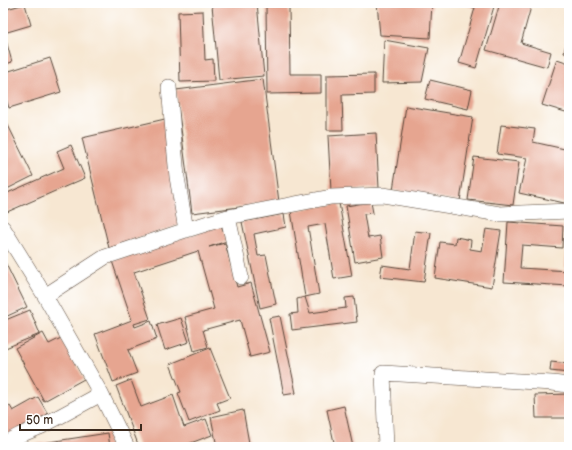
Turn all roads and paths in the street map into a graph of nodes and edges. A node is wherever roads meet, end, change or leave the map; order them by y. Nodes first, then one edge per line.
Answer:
1 (169, 87) dead end
2 (569, 211) edge
3 (228, 217) junction
4 (3, 228) edge
5 (186, 230) junction
6 (242, 277) dead end
7 (45, 296) junction
8 (569, 385) edge
9 (101, 394) junction
10 (21, 441) edge
11 (3, 444) edge
12 (127, 447) edge
13 (386, 447) edge

1 - 5 street
2 - 3 street
3 - 5 street
3 - 6 street
4 - 7 street
5 - 7 street
7 - 9 street
8 - 13 street
9 - 10 street
9 - 12 street
10 - 11 street

